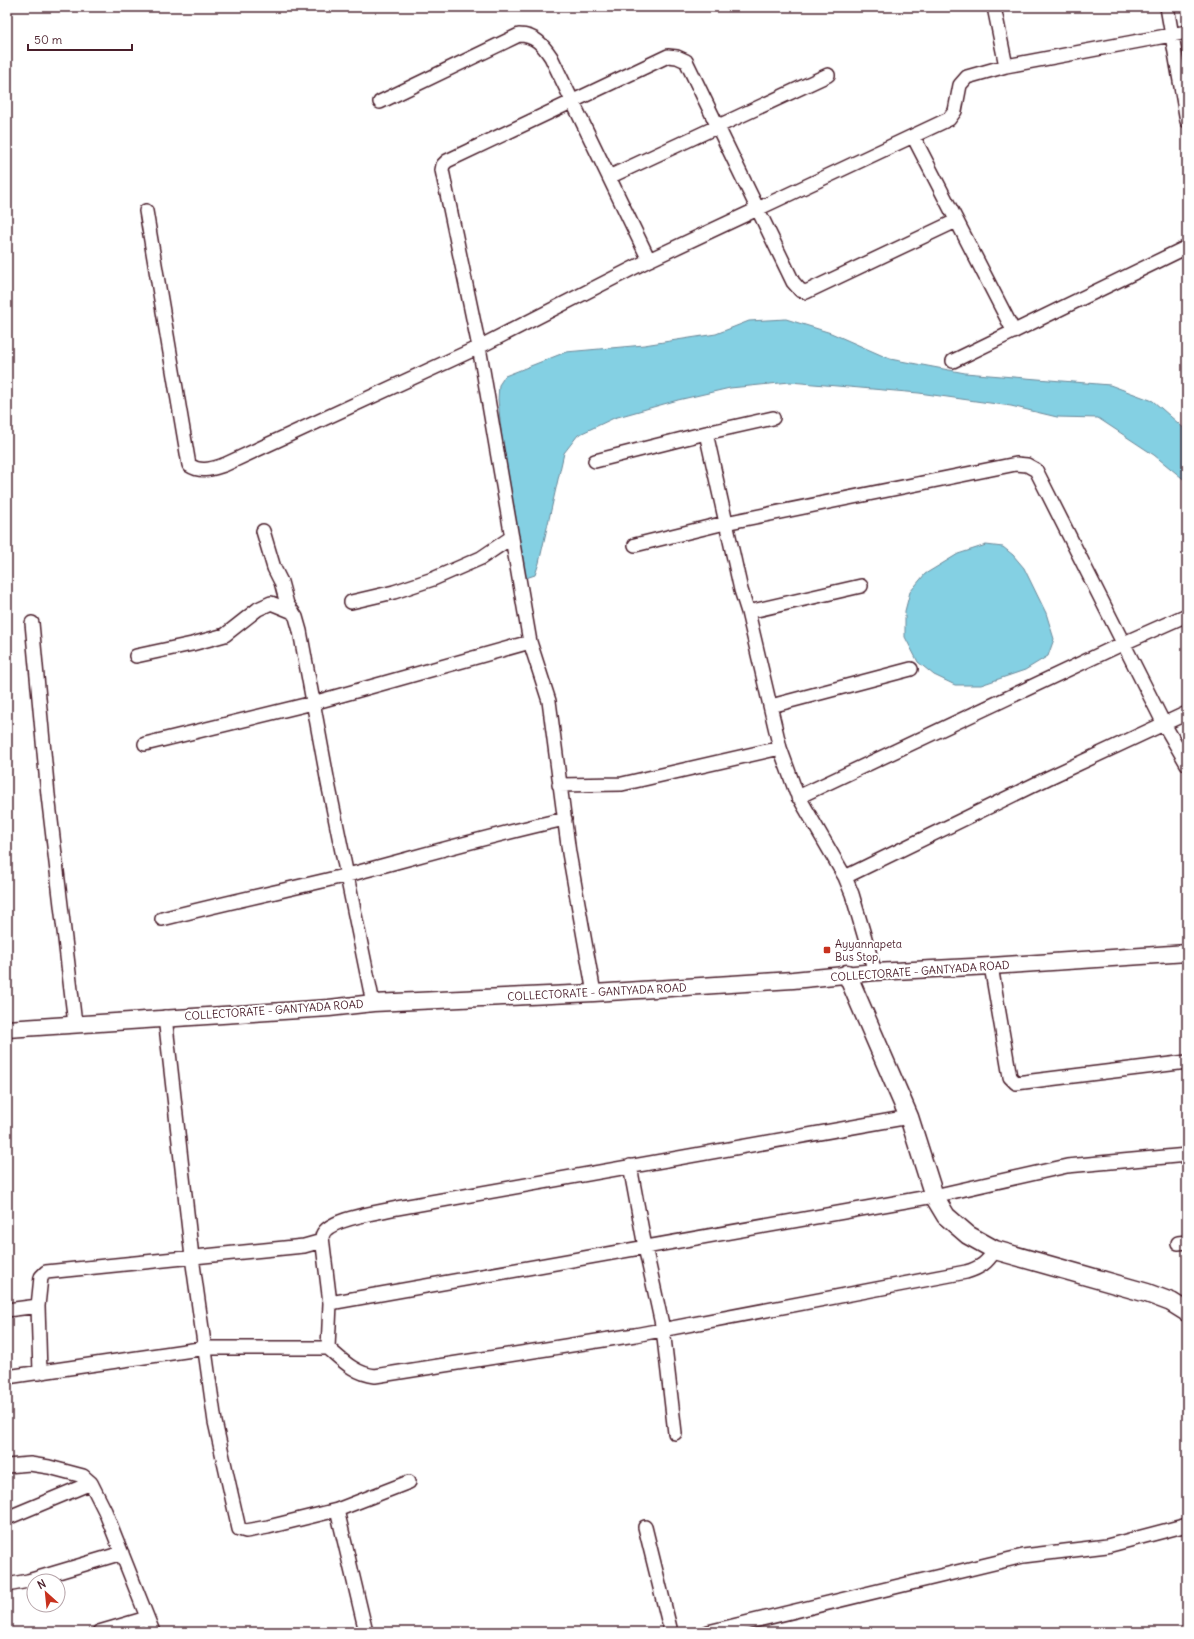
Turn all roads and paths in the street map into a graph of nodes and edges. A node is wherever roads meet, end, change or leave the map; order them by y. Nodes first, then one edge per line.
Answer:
1 (994, 7) edge
2 (1167, 7) edge
3 (1187, 32) edge
4 (1172, 34) junction
5 (1006, 66) junction
6 (828, 75) dead end
7 (380, 102) dead end
8 (573, 102) junction
9 (1187, 121) edge
10 (718, 127) junction
11 (913, 136) junction
12 (609, 177) junction
13 (758, 209) junction
14 (146, 211) dead end
15 (956, 222) junction
16 (1187, 247) edge
17 (649, 260) junction
18 (1014, 332) junction
19 (479, 346) junction
20 (953, 362) dead end
21 (773, 418) dead end
22 (706, 433) junction
23 (595, 461) dead end
24 (725, 523) junction
25 (263, 531) dead end
26 (512, 538) junction
27 (635, 545) dead end
28 (861, 586) dead end
29 (351, 602) dead end
30 (293, 612) junction
31 (748, 612) junction
32 (1187, 615) edge
33 (32, 623) dead end
34 (530, 642) junction
35 (1124, 643) junction
36 (136, 656) dead end
37 (911, 669) dead end
38 (313, 703) junction
39 (771, 706) junction
40 (1187, 713) edge
41 (1164, 724) junction
42 (145, 744) dead end
43 (780, 748) junction
44 (1187, 764) edge
45 (559, 785) junction
46 (798, 797) junction
47 (565, 819) junction
48 (346, 875) junction
49 (845, 877) junction
50 (162, 920) dead end
51 (1187, 953) edge
52 (991, 966) junction
53 (875, 972) junction
54 (847, 974) junction
55 (594, 993) junction
56 (373, 1003) junction
57 (165, 1017) junction
58 (75, 1024) junction
59 (7, 1029) edge
60 (1187, 1062) edge
61 (909, 1117) junction
62 (1187, 1155) edge
63 (630, 1166) junction
64 (934, 1196) junction
65 (322, 1241) junction
66 (645, 1247) junction
67 (995, 1250) junction
68 (192, 1257) junction
69 (330, 1303) junction
70 (38, 1306) junction
71 (7, 1310) edge
72 (1187, 1312) edge
73 (663, 1329) junction
74 (206, 1348) junction
75 (328, 1348) junction
76 (40, 1373) junction
77 (7, 1377) edge
78 (675, 1433) dead end
79 (7, 1466) edge
80 (409, 1482) dead end
81 (92, 1484) junction
82 (337, 1510) junction
83 (7, 1518) edge
84 (1187, 1525) edge
85 (645, 1527) dead end
86 (122, 1553) junction
87 (7, 1585) edge
88 (147, 1618) junction
89 (99, 1632) edge
90 (153, 1632) edge
91 (366, 1632) edge
92 (671, 1632) edge
93 (708, 1632) edge

1 - 5 street
2 - 4 street
3 - 4 street
4 - 5 street
4 - 9 street
5 - 11 street
6 - 10 street
7 - 8 street
8 - 10 street
8 - 12 street
8 - 19 street
10 - 12 street
10 - 13 street
11 - 13 street
11 - 15 street
12 - 17 street
13 - 15 street
13 - 17 street
14 - 19 street
15 - 18 street
16 - 18 street
17 - 19 street
18 - 20 street
19 - 26 street
21 - 22 street
22 - 23 street
22 - 24 street
24 - 27 street
24 - 31 street
24 - 35 street
25 - 30 street
26 - 29 street
26 - 34 street
28 - 31 street
30 - 36 street
30 - 38 street
31 - 39 street
32 - 35 street
33 - 58 street
34 - 38 street
34 - 45 street
35 - 41 street
35 - 46 street
37 - 39 street
38 - 42 street
38 - 48 street
39 - 43 street
40 - 41 street
41 - 44 street
41 - 49 street
43 - 45 street
43 - 46 street
45 - 47 street
46 - 49 street
47 - 48 street
47 - 55 street
48 - 50 street
48 - 56 street
49 - 53 street
51 - 52 street, COLLECTORATE - GANTYADA ROAD
52 - 53 street, COLLECTORATE - GANTYADA ROAD
52 - 60 street
53 - 54 street, COLLECTORATE - GANTYADA ROAD
54 - 55 street, COLLECTORATE - GANTYADA ROAD
54 - 61 main road
55 - 56 street, COLLECTORATE - GANTYADA ROAD
56 - 57 street, COLLECTORATE - GANTYADA ROAD
57 - 58 street, COLLECTORATE - GANTYADA ROAD
57 - 68 street
58 - 59 street, COLLECTORATE - GANTYADA ROAD
61 - 63 street
61 - 64 main road
62 - 64 street
63 - 65 street
63 - 66 street
64 - 66 street
64 - 67 main road
65 - 68 street
65 - 69 street
66 - 69 street
66 - 73 street
67 - 72 main road
67 - 73 street
68 - 70 street
68 - 74 street
69 - 75 street
70 - 71 street
70 - 76 street
73 - 75 street
73 - 78 street
74 - 75 street
74 - 76 street
74 - 82 street
76 - 77 street
79 - 81 street
80 - 82 street
81 - 83 street
81 - 86 street
82 - 91 street
84 - 93 street
85 - 92 street
86 - 87 street
86 - 88 street
88 - 89 street
88 - 90 street

